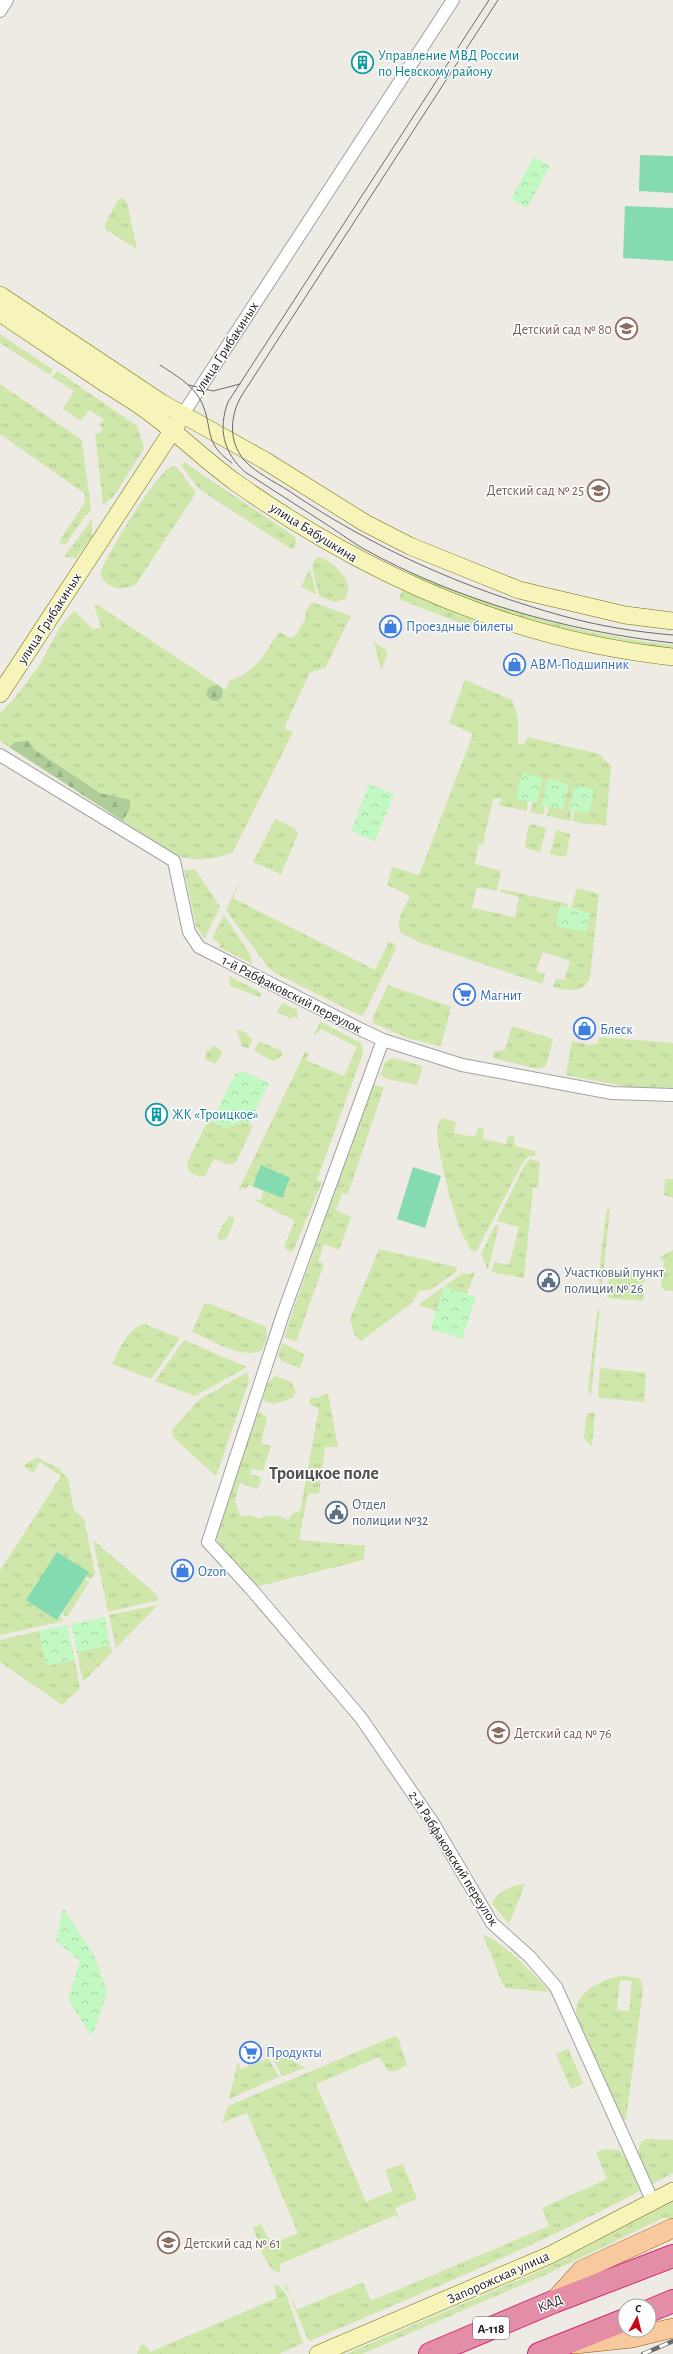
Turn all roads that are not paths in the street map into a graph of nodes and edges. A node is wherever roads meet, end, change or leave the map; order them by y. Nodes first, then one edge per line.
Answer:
1 (7, 0) edge
2 (453, 0) edge
3 (0, 11) edge
4 (0, 295) edge
5 (0, 313) edge
6 (183, 414) junction
7 (172, 431) junction
8 (673, 621) edge
9 (673, 657) edge
10 (0, 694) edge
11 (0, 755) edge
12 (383, 1040) junction
13 (673, 1095) edge
14 (673, 2191) edge
15 (653, 2202) junction
16 (673, 2228) edge
17 (673, 2256) edge
18 (673, 2301) edge
19 (553, 2302) junction
20 (657, 2308) edge
21 (617, 2323) edge
22 (673, 2328) edge
23 (548, 2350) edge
24 (318, 2354) edge
25 (430, 2354) edge

1 - 3 street
2 - 6 street, улица Грибакиных
4 - 6 main road
5 - 7 main road, улица Бабушкина
6 - 7 main road, улица Грибакиных
6 - 8 main road
7 - 9 main road, улица Бабушкина
7 - 10 main road, улица Грибакиных
11 - 12 street, 1-й Рабфаковский переулок
12 - 13 street, 1-й Рабфаковский переулок
12 - 15 street, 2-й Рабфаковский переулок
14 - 15 main road, Запорожская улица
15 - 24 main road, Запорожская улица
16 - 19 main road
17 - 19 highway, КАД / А-118
18 - 20 highway
19 - 25 highway, КАД / А-118
21 - 23 highway
22 - 23 main road

